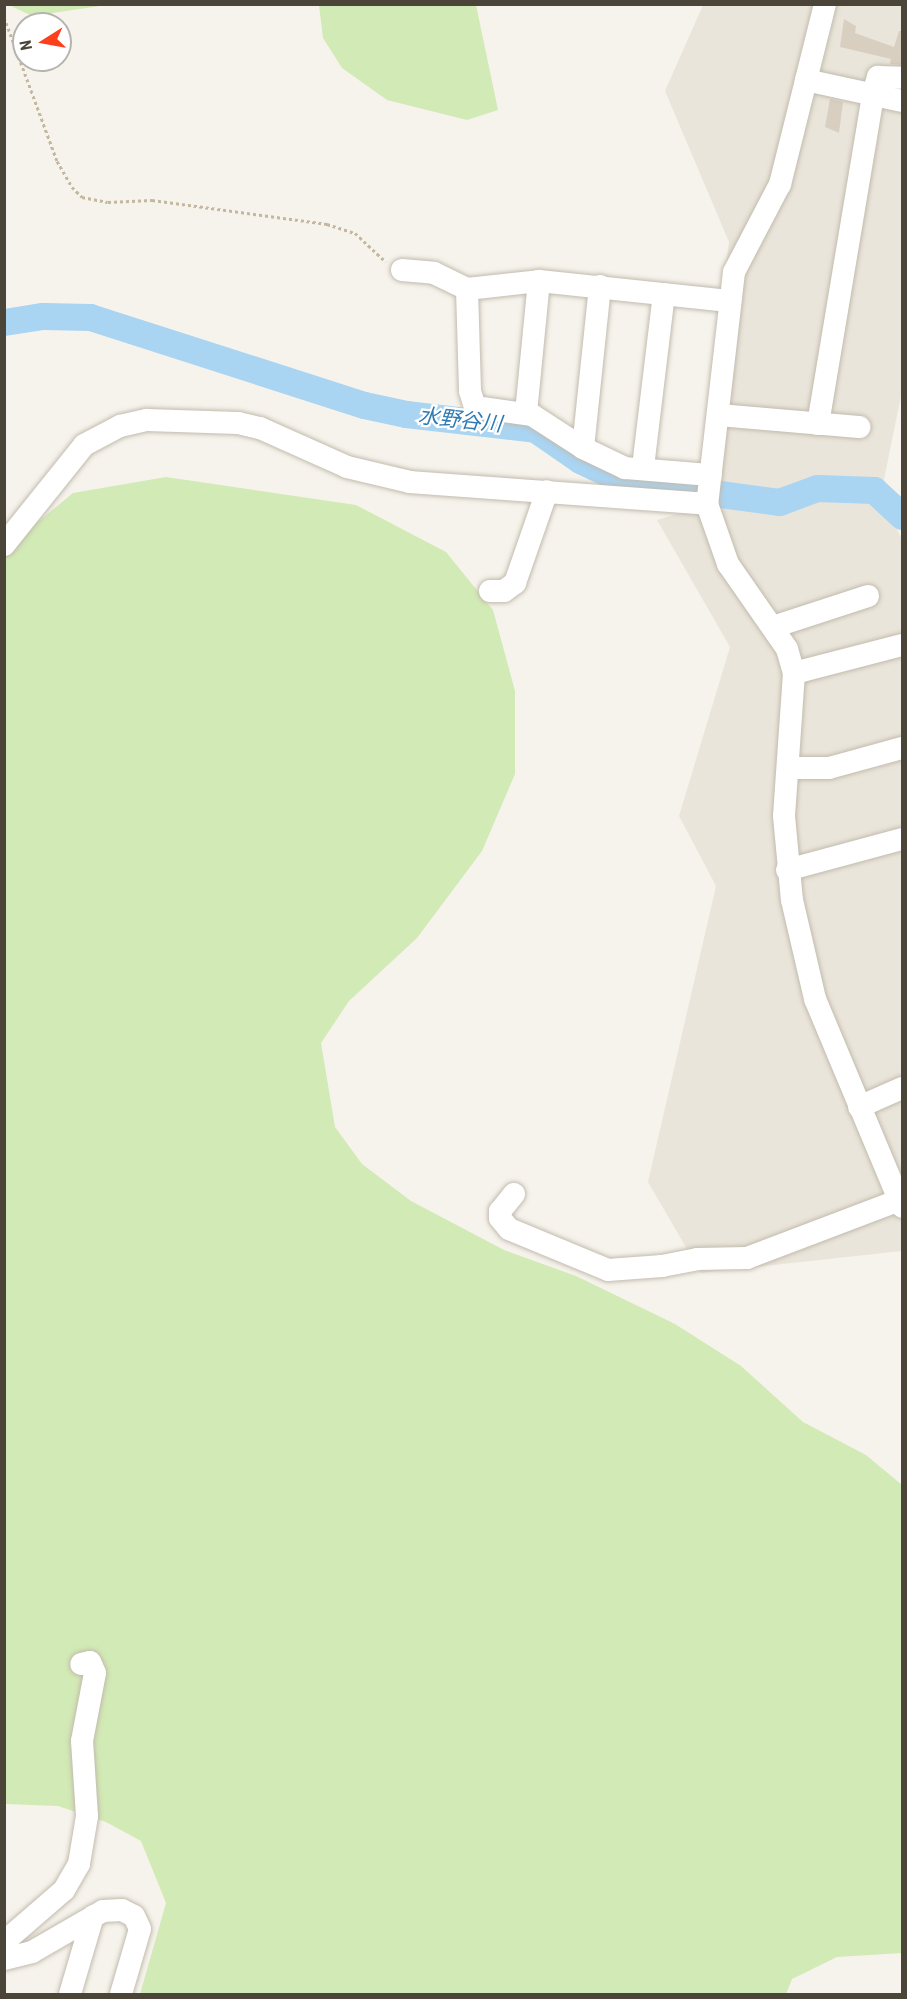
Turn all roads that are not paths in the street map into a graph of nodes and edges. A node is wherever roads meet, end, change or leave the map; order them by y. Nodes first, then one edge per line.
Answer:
1 (825, 4) edge
2 (903, 78) edge
3 (806, 80) junction
4 (873, 94) junction
5 (903, 101) edge
6 (402, 270) road end
7 (539, 281) junction
8 (600, 286) junction
9 (467, 290) junction
10 (664, 294) junction
11 (729, 301) junction
12 (526, 413) junction
13 (718, 415) junction
14 (818, 424) junction
15 (859, 427) dead end
16 (583, 448) junction
17 (644, 467) junction
18 (710, 490) junction
19 (547, 491) junction
20 (4, 545) edge
21 (490, 591) dead end
22 (868, 596) dead end
23 (773, 627) junction
24 (903, 645) edge
25 (794, 673) junction
26 (903, 747) edge
27 (789, 768) junction
28 (903, 839) edge
29 (787, 870) junction
30 (903, 1088) edge
31 (860, 1107) junction
32 (514, 1194) dead end
33 (900, 1198) edge
34 (81, 1664) dead end
35 (93, 1916) junction
36 (4, 1942) edge
37 (4, 1959) edge
38 (70, 1995) edge
39 (122, 1995) edge

1 - 3 street
2 - 4 street
3 - 4 street
3 - 11 street
4 - 5 street
4 - 14 street
6 - 9 street
7 - 8 street
7 - 9 street
7 - 12 street
8 - 10 street
8 - 16 street
9 - 12 street
10 - 11 street
10 - 17 street
11 - 13 street
12 - 16 street
13 - 14 street
13 - 18 street
14 - 15 street
16 - 17 street
17 - 18 street
18 - 19 street
18 - 23 street
19 - 20 street
19 - 21 street
22 - 23 street
23 - 25 street
24 - 25 street
25 - 27 street
26 - 27 street
27 - 29 street
28 - 29 street
29 - 31 street
30 - 31 street
31 - 33 street
32 - 33 street
34 - 36 street
35 - 37 street
35 - 38 street
35 - 39 street

